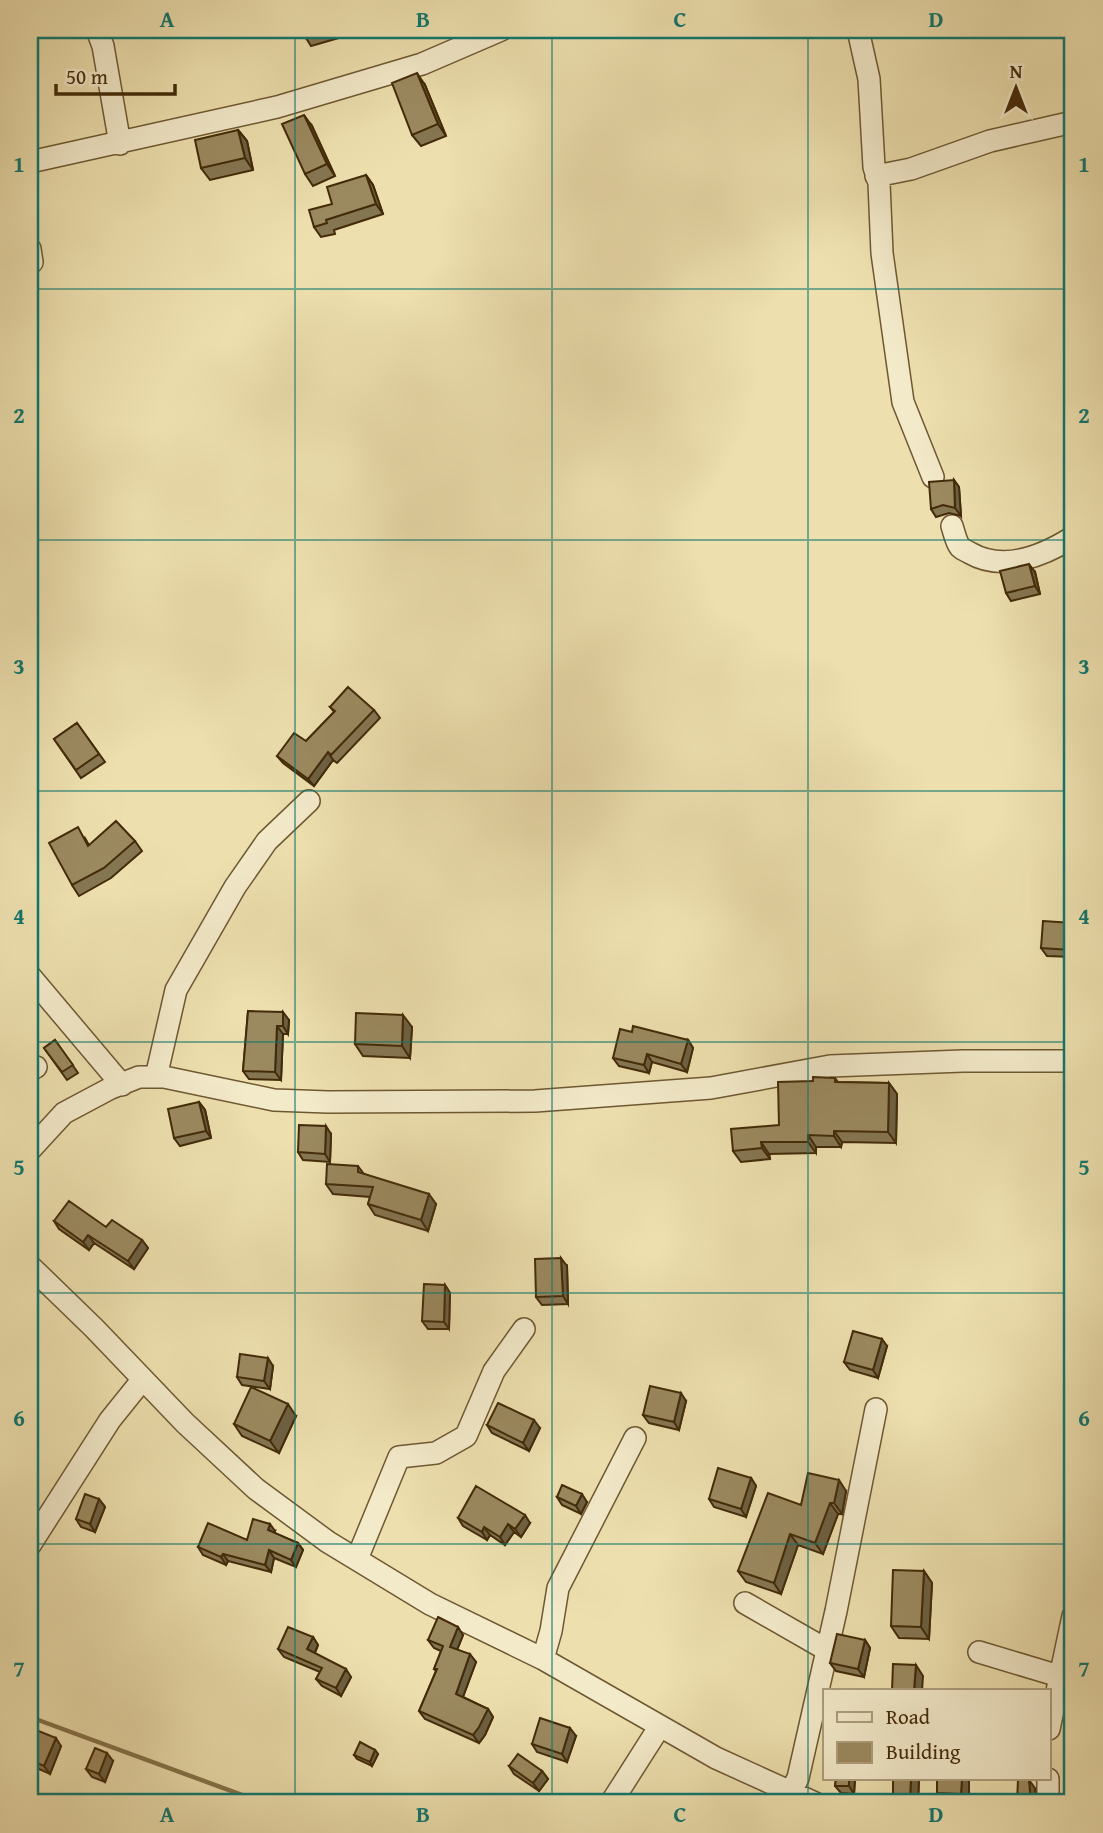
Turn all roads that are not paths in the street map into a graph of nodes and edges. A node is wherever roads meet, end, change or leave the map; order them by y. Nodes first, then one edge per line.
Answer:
1 (97, 30) edge
2 (501, 30) edge
3 (858, 30) edge
4 (1073, 122) edge
5 (120, 144) junction
6 (30, 162) edge
7 (876, 176) junction
8 (30, 249) edge
9 (30, 263) edge
10 (933, 477) dead end
11 (952, 526) dead end
12 (1073, 537) edge
13 (309, 801) dead end
14 (30, 976) edge
15 (1073, 1061) edge
16 (156, 1077) junction
17 (122, 1085) junction
18 (30, 1150) edge
19 (30, 1266) edge
20 (524, 1329) dead end
21 (143, 1379) junction
22 (876, 1409) dead end
23 (635, 1438) dead end
24 (30, 1545) edge
25 (357, 1559) junction
26 (745, 1603) dead end
27 (1073, 1616) edge
28 (827, 1650) junction
29 (979, 1652) dead end
30 (543, 1659) junction
31 (1059, 1676) junction
32 (1050, 1724) edge
33 (660, 1726) junction
34 (1048, 1780) edge
35 (790, 1793) junction
36 (611, 1803) edge
37 (815, 1803) edge
38 (1048, 1803) edge

1 - 5 street
2 - 5 street
3 - 7 street
4 - 7 street
5 - 6 street
7 - 10 street
8 - 9 street
11 - 12 street
13 - 16 street
14 - 17 street
15 - 16 street
16 - 17 street
17 - 18 street
19 - 21 street
20 - 25 street
21 - 24 street
21 - 25 street
22 - 28 street
23 - 30 street
25 - 30 street
26 - 28 street
27 - 31 street
28 - 35 street
29 - 31 street
30 - 33 street
31 - 32 street
33 - 35 street
33 - 36 street
34 - 38 street
35 - 37 street

